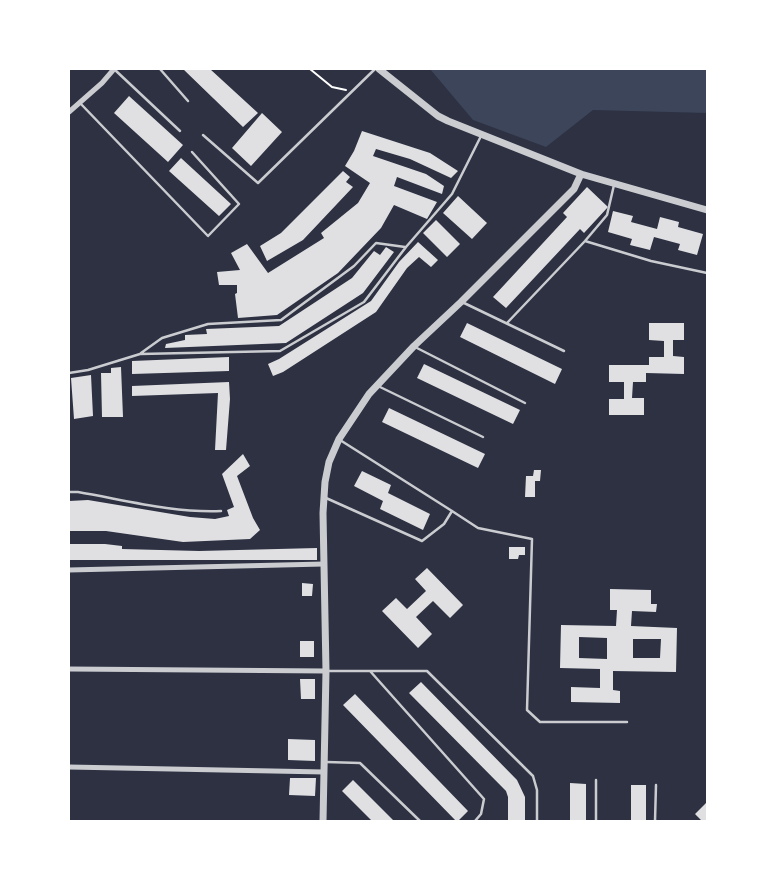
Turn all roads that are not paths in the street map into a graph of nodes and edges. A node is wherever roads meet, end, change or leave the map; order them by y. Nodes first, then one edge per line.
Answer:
1 (114, 69) edge
2 (160, 69) edge
3 (375, 69) edge
4 (379, 69) edge
5 (188, 101) dead end
6 (80, 103) junction
7 (69, 112) edge
8 (180, 131) dead end
9 (203, 134) dead end
10 (482, 135) junction
11 (192, 152) dead end
12 (581, 174) junction
13 (614, 183) junction
14 (707, 210) edge
15 (585, 241) junction
16 (406, 247) junction
17 (707, 274) edge
18 (461, 302) junction
19 (507, 323) junction
20 (414, 346) junction
21 (564, 351) dead end
22 (140, 354) junction
23 (69, 372) edge
24 (377, 385) junction
25 (524, 402) dead end
26 (483, 438) dead end
27 (339, 439) junction
28 (69, 492) edge
29 (324, 497) junction
30 (452, 510) junction
31 (221, 511) dead end
32 (324, 564) junction
33 (69, 570) edge
34 (69, 669) edge
35 (326, 671) junction
36 (370, 671) junction
37 (627, 722) dead end
38 (324, 762) junction
39 (69, 767) edge
40 (324, 772) junction
41 (596, 780) dead end
42 (656, 785) dead end
43 (323, 821) edge
44 (420, 821) edge
45 (474, 821) edge
46 (537, 821) edge
47 (596, 821) edge
48 (655, 821) edge

1 - 6 street
1 - 8 lane
2 - 5 lane
3 - 9 lane
4 - 10 street
6 - 7 street
6 - 11 lane
10 - 12 street
10 - 16 lane
12 - 13 street
12 - 18 street
13 - 14 street
13 - 15 lane
15 - 17 lane
15 - 19 lane
16 - 22 lane
16 - 22 lane
18 - 19 lane
18 - 20 street
19 - 21 lane
20 - 24 street
20 - 25 lane
22 - 23 lane
24 - 26 lane
24 - 27 street
27 - 29 street
27 - 30 lane
28 - 31 lane
29 - 30 lane
29 - 32 street
30 - 37 lane
32 - 33 street
32 - 35 street
34 - 35 street
35 - 36 lane
35 - 38 street
36 - 45 lane
36 - 46 lane
38 - 40 street
38 - 44 lane
39 - 40 street
40 - 43 street
41 - 47 lane
42 - 48 lane

